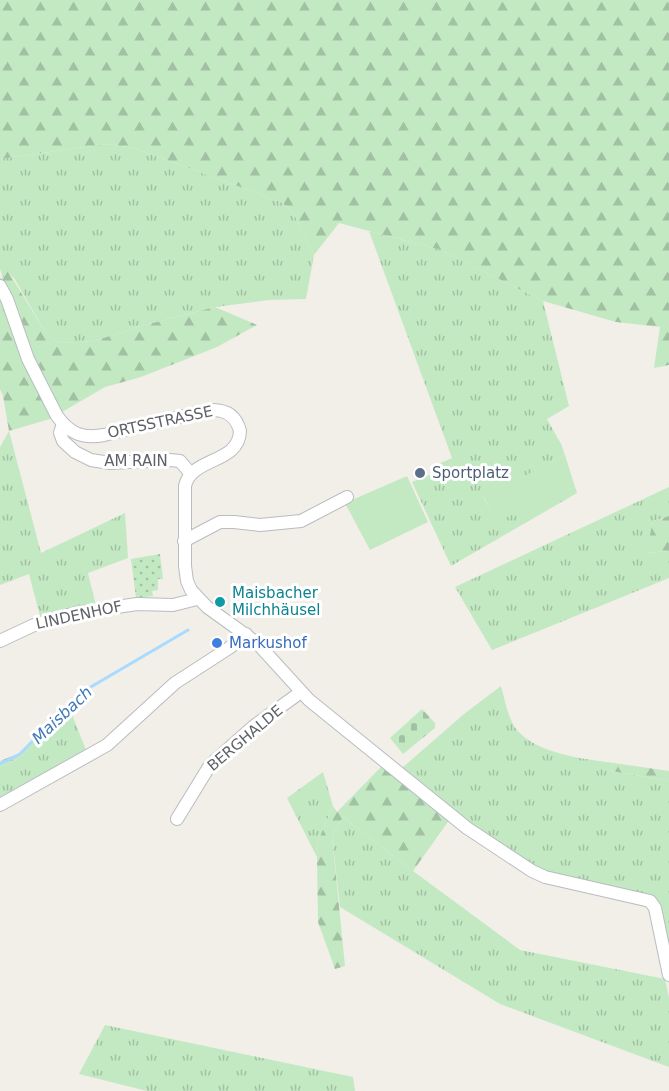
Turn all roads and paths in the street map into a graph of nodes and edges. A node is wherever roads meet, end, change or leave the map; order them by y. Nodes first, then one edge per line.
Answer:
1 (0, 286) edge
2 (60, 420) junction
3 (191, 474) junction
4 (348, 497) dead end
5 (184, 541) junction
6 (197, 599) junction
7 (246, 634) junction
8 (0, 641) edge
9 (301, 692) junction
10 (0, 805) edge
11 (177, 819) dead end
12 (669, 975) edge

1 - 2 street
2 - 3 street, AM RAIN
2 - 3 street, ORTSSTRASSE
3 - 5 street
4 - 5 street
5 - 6 street
6 - 7 street
6 - 8 street, LINDENHOF
7 - 9 street
7 - 10 street
9 - 11 street, BERGHALDE
9 - 12 street

